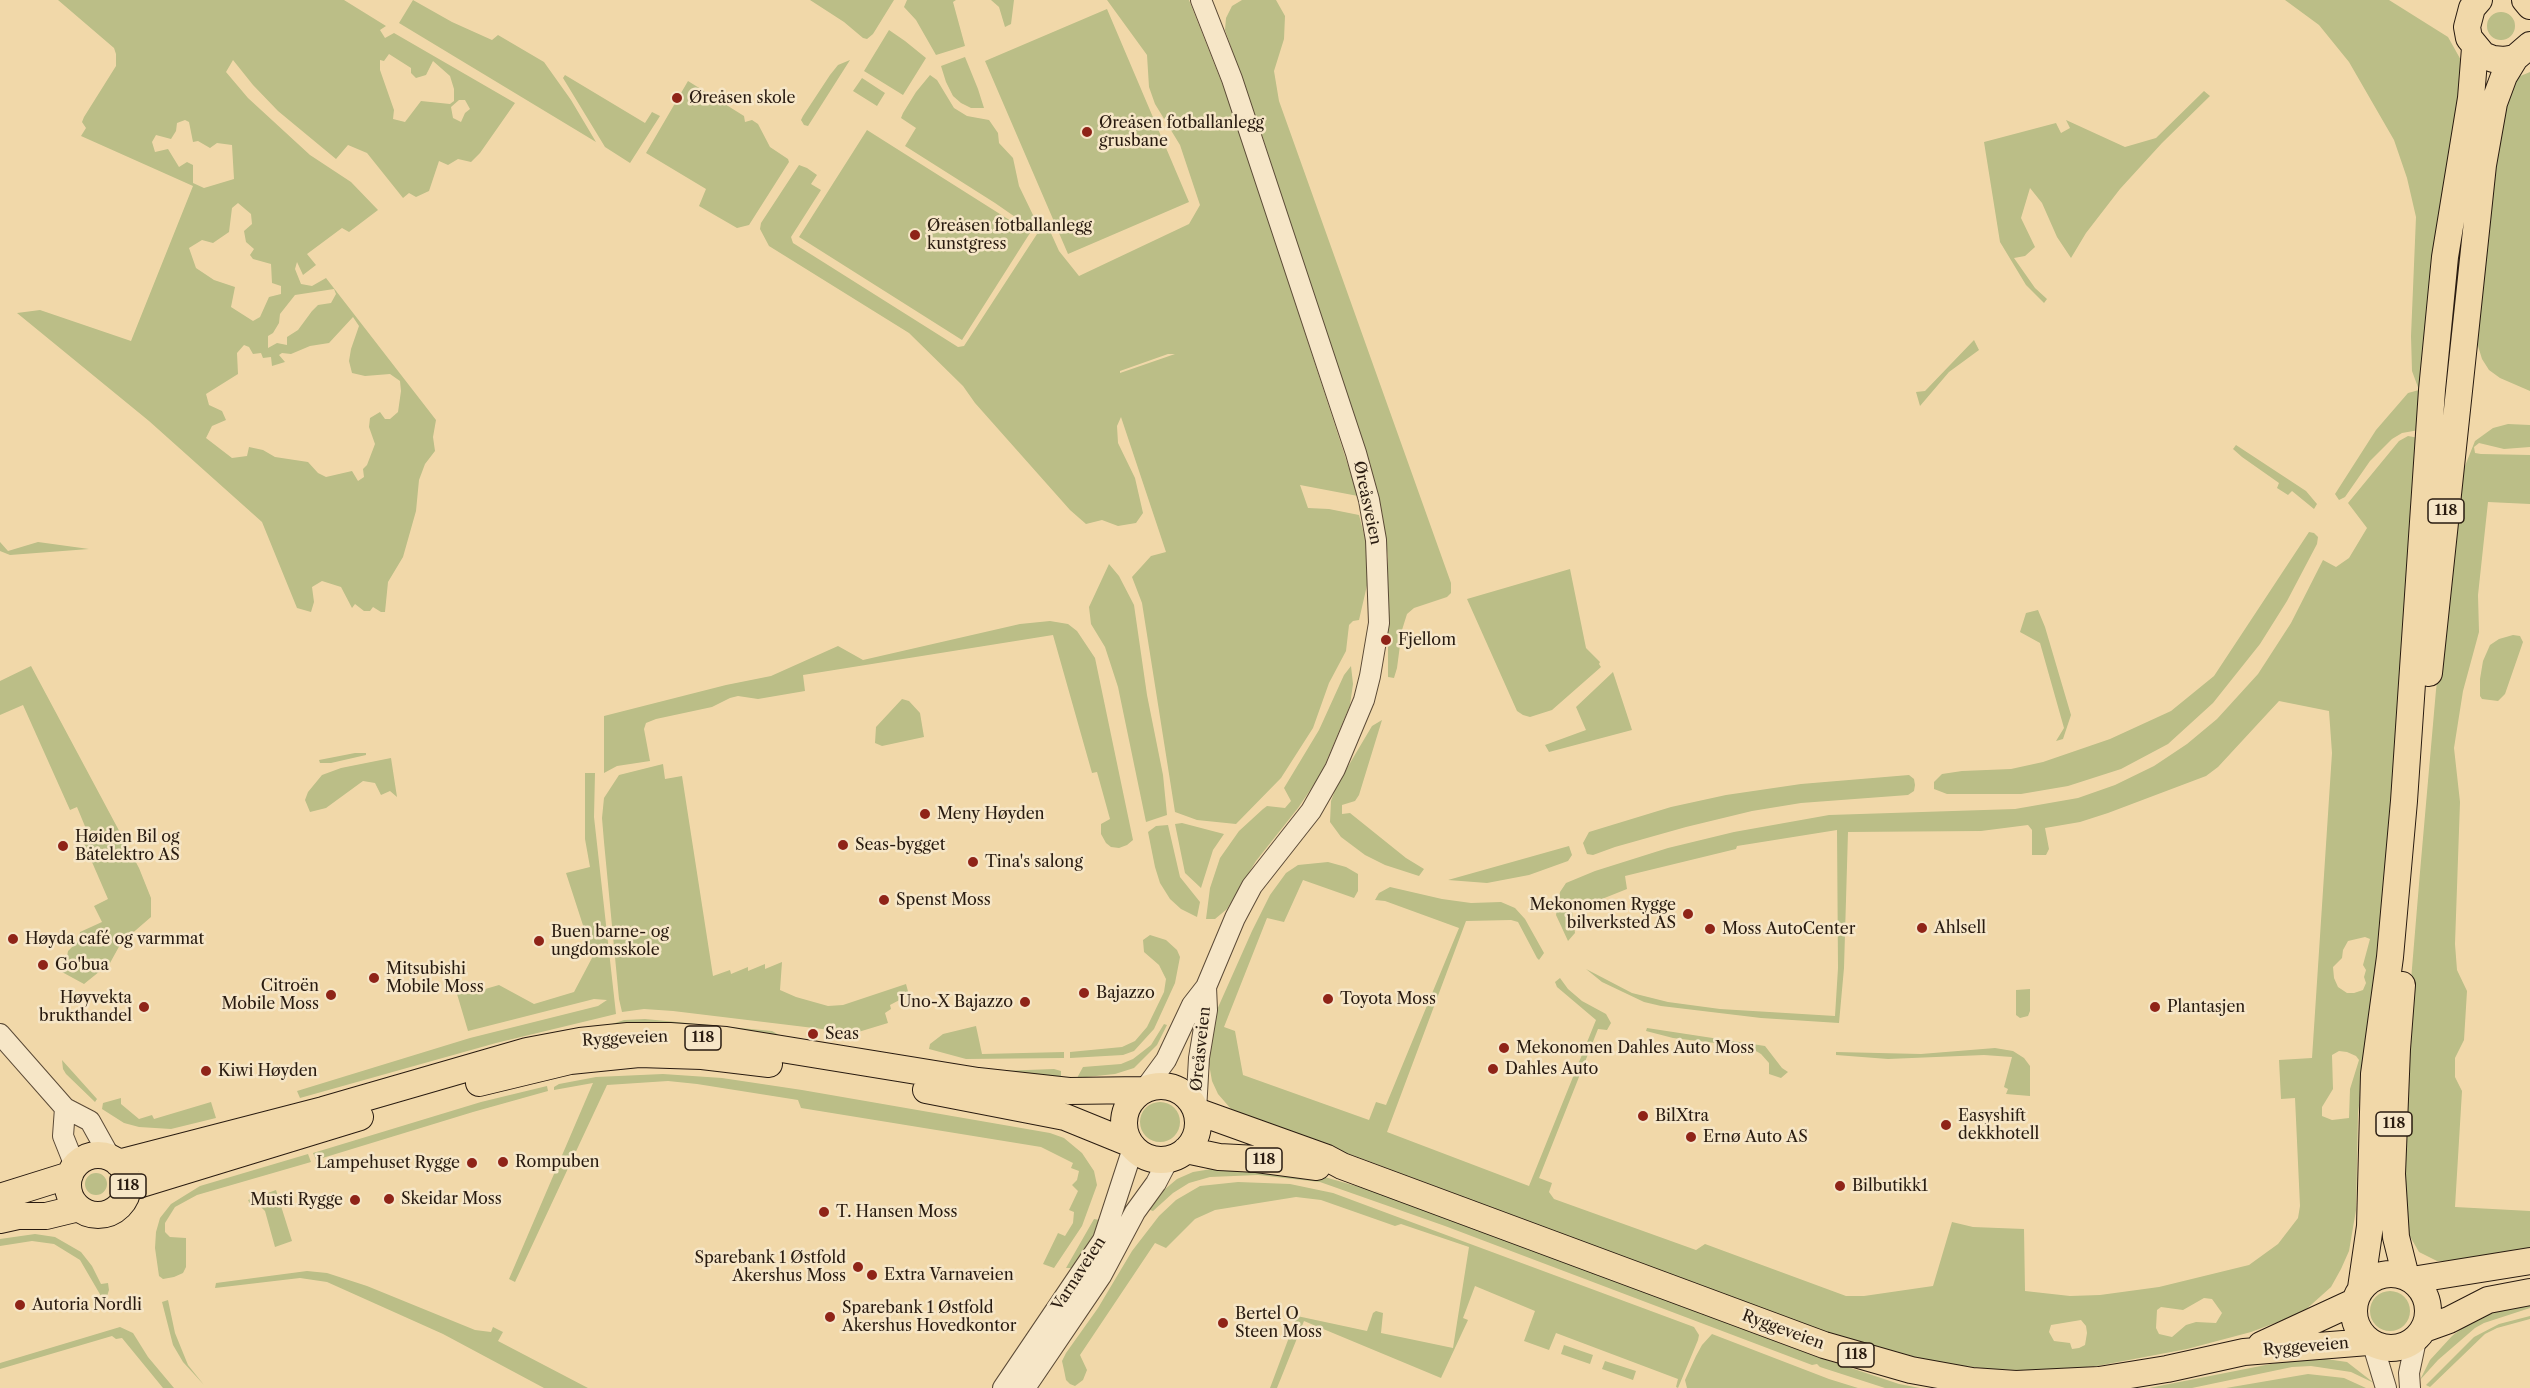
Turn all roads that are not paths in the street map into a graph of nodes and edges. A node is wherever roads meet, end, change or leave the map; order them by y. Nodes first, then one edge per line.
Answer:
1 (1201, 0) edge
2 (2479, 0) edge
3 (2525, 0) edge
4 (2530, 6) edge
5 (2475, 48) junction
6 (2523, 52) edge
7 (1206, 987) junction
8 (0, 1034) edge
9 (1144, 1090) junction
10 (65, 1108) junction
11 (1196, 1111) junction
12 (1131, 1146) junction
13 (1177, 1155) junction
14 (114, 1160) junction
15 (1342, 1166) junction
16 (72, 1170) junction
17 (128, 1188) junction
18 (0, 1197) edge
19 (79, 1208) junction
20 (0, 1220) edge
21 (2530, 1261) edge
22 (2409, 1278) junction
23 (2530, 1292) edge
24 (2358, 1295) junction
25 (2420, 1334) junction
26 (2370, 1343) junction
27 (2244, 1352) junction
28 (1003, 1388) edge
29 (1025, 1388) edge
30 (2386, 1388) edge
31 (2410, 1388) edge

1 - 7 street, Øreåsveien
2 - 5 main road, 118
3 - 4 main road
5 - 6 main road, 118
5 - 24 main road, 118
6 - 22 main road, 118
7 - 9 street, Øreåsveien
7 - 11 street, Øreåsveien
8 - 10 street
9 - 11 main road, 118
9 - 12 main road
9 - 14 main road, Ryggeveien / 118
10 - 14 street
10 - 16 street
11 - 13 main road
11 - 15 main road, Ryggeveien / 118
12 - 13 main road, 118
12 - 17 main road, Ryggeveien / 118
12 - 28 street, Varnaveien
13 - 15 main road, Ryggeveien / 118
13 - 29 street, Varnaveien
14 - 16 main road, 118
14 - 17 main road, 118
15 - 27 main road, Ryggeveien / 118
16 - 18 main road, 118
16 - 19 main road
17 - 19 main road, 118
19 - 20 main road, 118
21 - 22 main road, 118
22 - 24 main road, 118
22 - 25 main road, 118
23 - 25 main road, 118
24 - 26 main road, 118
24 - 27 main road, Ryggeveien / 118
25 - 26 main road, 118
25 - 31 street
26 - 27 main road, Ryggeveien / 118
26 - 30 street

